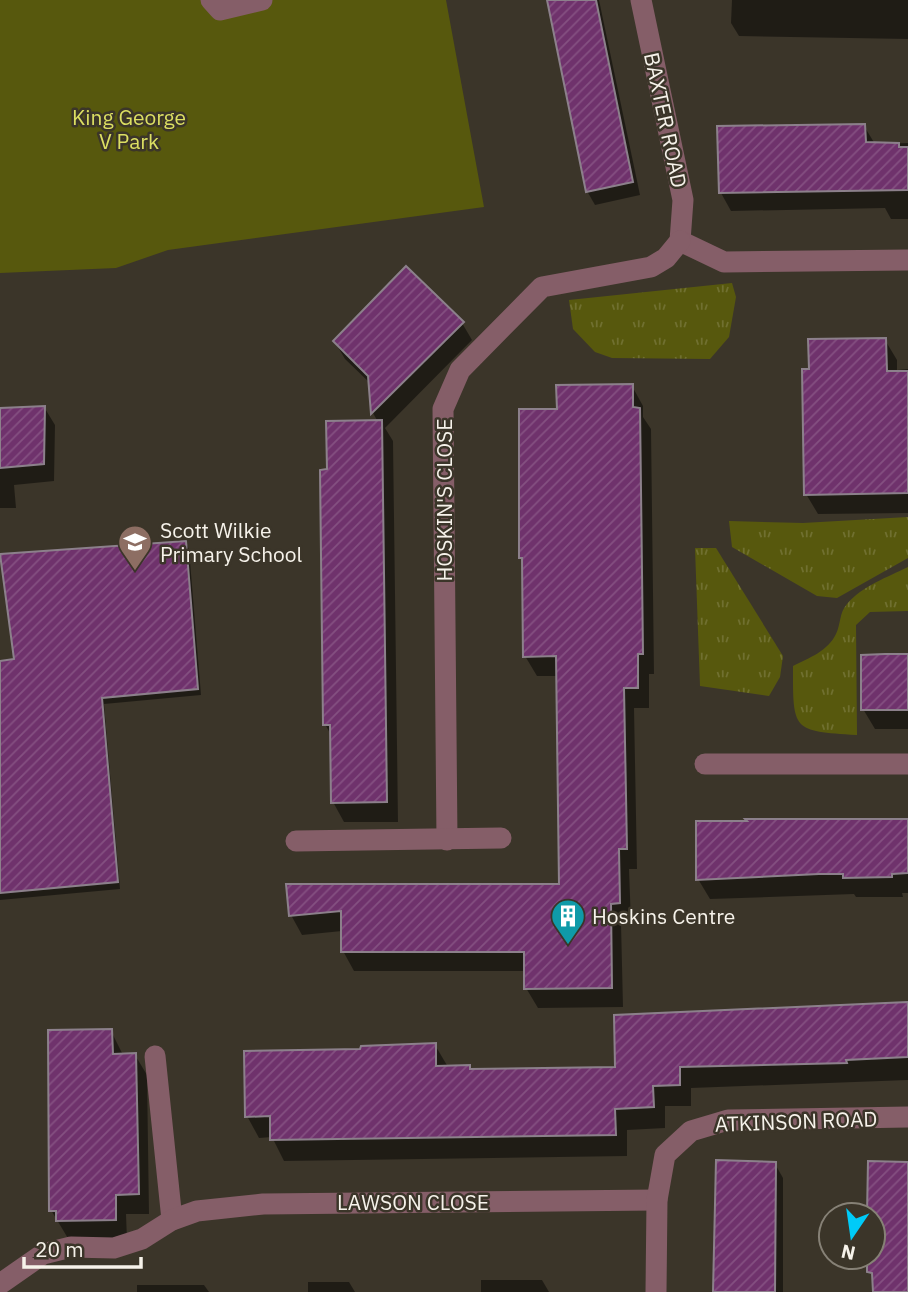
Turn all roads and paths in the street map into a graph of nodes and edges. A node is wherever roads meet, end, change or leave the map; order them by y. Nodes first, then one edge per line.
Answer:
1 (211, 0) edge
2 (262, 0) edge
3 (641, 0) edge
4 (680, 241) junction
5 (908, 260) edge
6 (705, 764) dead end
7 (908, 765) edge
8 (501, 838) dead end
9 (447, 840) junction
10 (296, 841) dead end
11 (155, 1056) dead end
12 (908, 1117) edge
13 (657, 1200) junction
14 (172, 1220) junction
15 (0, 1284) edge
16 (656, 1292) edge

1 - 2 street
3 - 4 street, BAXTER ROAD
4 - 5 street
4 - 9 street, HOSKIN'S CLOSE
6 - 7 street
8 - 9 street
9 - 10 street
11 - 14 street
12 - 13 street, ATKINSON ROAD
13 - 14 street, LAWSON CLOSE
13 - 16 street, ATKINSON ROAD
14 - 15 street, LAWSON CLOSE

